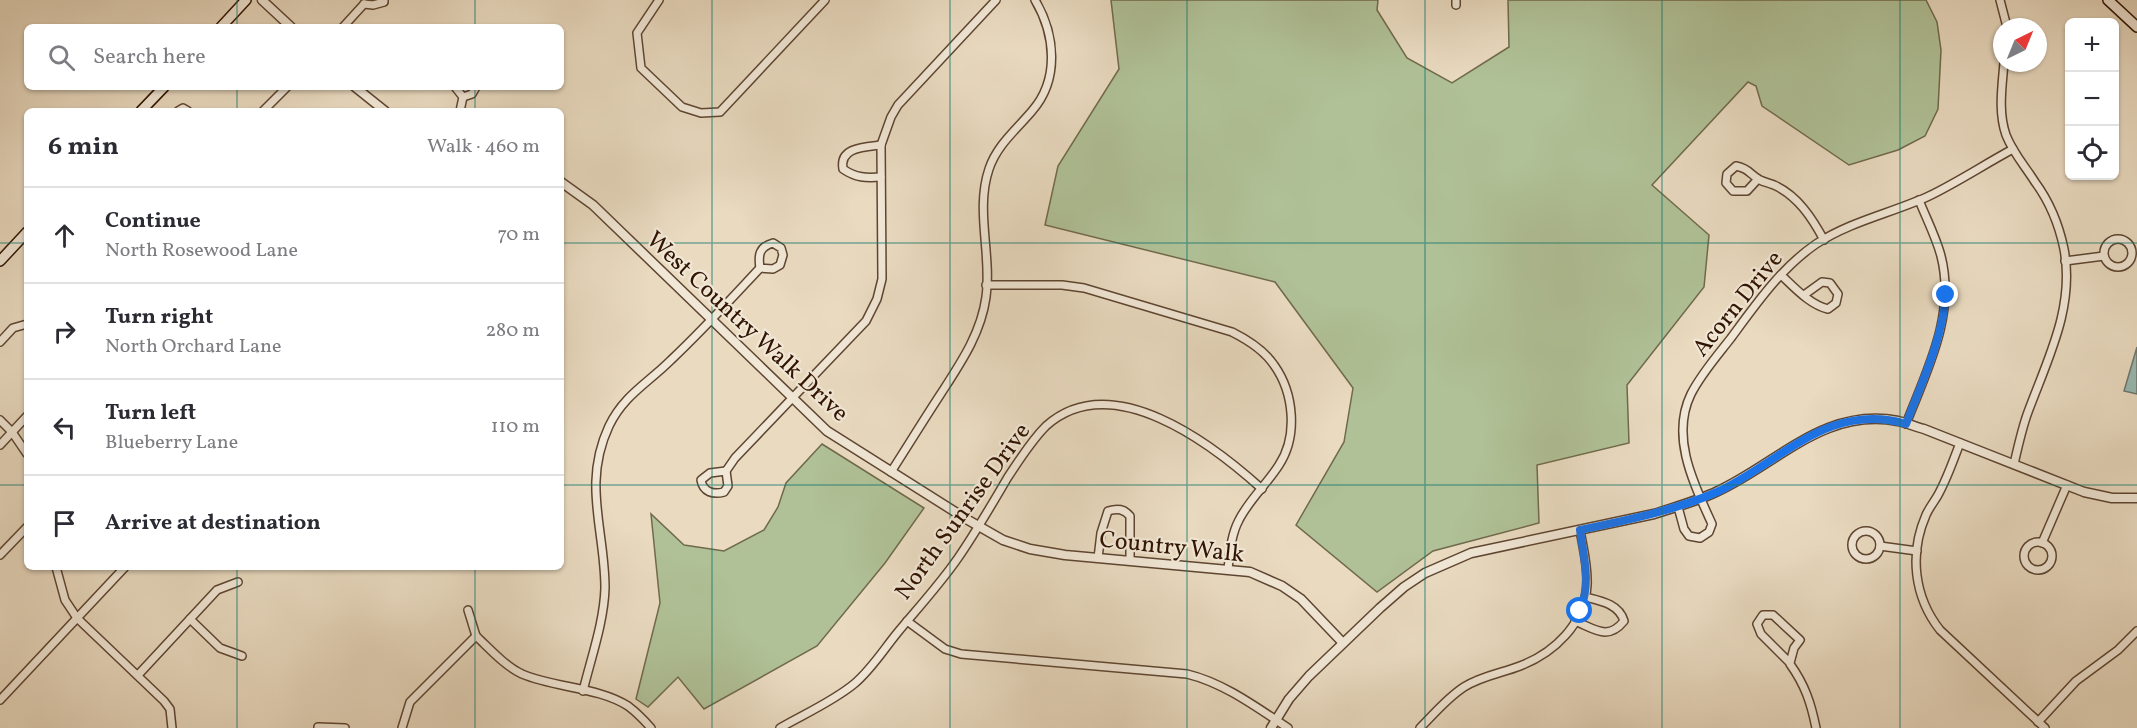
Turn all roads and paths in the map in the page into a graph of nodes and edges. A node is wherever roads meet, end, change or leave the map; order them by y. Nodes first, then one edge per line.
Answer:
1 (246, 0) edge
2 (262, 0) edge
3 (384, 0) edge
4 (659, 0) edge
5 (825, 0) edge
6 (996, 0) edge
7 (1035, 0) edge
8 (2000, 0) edge
9 (2108, 0) edge
10 (363, 2) edge
11 (2005, 18) edge
12 (223, 24) edge
13 (288, 24) edge
14 (345, 24) edge
15 (2137, 27) edge
16 (2003, 72) edge
17 (161, 90) edge
18 (284, 90) edge
19 (359, 90) edge
20 (457, 90) edge
21 (474, 90) edge
22 (464, 97) junction
23 (144, 108) edge
24 (266, 108) edge
25 (381, 108) edge
26 (461, 108) edge
27 (881, 145) junction
28 (2013, 148) junction
29 (881, 177) junction
30 (1758, 179) junction
31 (564, 184) edge
32 (1919, 200) junction
33 (24, 235) edge
34 (1824, 240) junction
35 (2104, 256) junction
36 (0, 261) edge
37 (2065, 261) junction
38 (760, 268) dead end
39 (1781, 275) junction
40 (986, 285) junction
41 (1804, 295) junction
42 (711, 320) junction
43 (24, 324) edge
44 (0, 342) edge
45 (792, 399) junction
46 (24, 419) edge
47 (0, 420) edge
48 (1906, 424) junction
49 (12, 432) junction
50 (1960, 443) junction
51 (0, 445) edge
52 (24, 450) edge
53 (2014, 464) junction
54 (726, 471) dead end
55 (891, 472) junction
56 (2067, 485) junction
57 (1262, 489) junction
58 (1700, 498) junction
59 (2137, 498) edge
60 (1678, 507) junction
61 (978, 526) junction
62 (24, 530) edge
63 (1580, 530) junction
64 (2042, 543) junction
65 (1880, 546) junction
66 (1917, 551) junction
67 (0, 555) edge
68 (1098, 558) junction
69 (1130, 560) junction
70 (1228, 569) junction
71 (57, 570) edge
72 (122, 570) edge
73 (238, 582) dead end
74 (1585, 597) junction
75 (468, 610) dead end
76 (77, 618) junction
77 (190, 620) junction
78 (907, 621) junction
79 (1575, 621) junction
80 (2137, 631) edge
81 (476, 636) junction
82 (1343, 643) junction
83 (242, 656) dead end
84 (1790, 663) junction
85 (138, 675) junction
86 (583, 691) junction
87 (0, 700) edge
88 (2038, 722) junction
89 (1273, 724) edge
90 (318, 727) edge
91 (172, 728) edge
92 (345, 728) edge
93 (402, 728) edge
94 (651, 728) edge
95 (780, 728) edge
96 (1288, 728) edge
97 (1420, 728) edge
98 (1816, 728) edge
99 (2045, 728) edge

1 - 12 main road
2 - 13 street
3 - 10 street
4 - 5 street
6 - 27 street
7 - 40 street
8 - 11 street
9 - 15 main road
10 - 14 street
16 - 28 street
17 - 23 main road
18 - 24 street
19 - 25 street
20 - 22 street
21 - 22 street
22 - 26 street
27 - 29 street
27 - 29 street
28 - 32 street, Acorn Drive
28 - 37 street
29 - 45 street
30 - 30 street
30 - 34 street
31 - 42 street, West Country Walk Drive
32 - 34 street, Acorn Drive
32 - 48 street
33 - 36 main road
34 - 39 street, Acorn Drive
35 - 35 street
35 - 37 street
37 - 53 street
38 - 42 street
39 - 41 street
39 - 58 street, Acorn Drive
40 - 55 street
40 - 57 street
41 - 41 street
42 - 45 street, West Country Walk Drive
42 - 86 street
43 - 44 street
45 - 54 street
45 - 55 street, West Country Walk Drive
46 - 49 street
47 - 49 street
48 - 50 street
48 - 58 street
49 - 51 street
49 - 52 street
50 - 53 street
50 - 66 street
53 - 56 street
55 - 61 street, West Country Walk Drive
56 - 59 street
56 - 64 street
57 - 61 street, North Sunrise Drive
57 - 70 street
58 - 60 street
58 - 60 street, Acorn Drive
60 - 63 street
61 - 68 street, Country Walk
61 - 78 street, North Sunrise Drive
62 - 67 street
63 - 74 street
63 - 82 street
64 - 64 street
65 - 65 street
65 - 66 street
66 - 88 street
68 - 69 street, Country Walk
68 - 69 street
69 - 70 street, Country Walk
70 - 82 street, Country Walk
71 - 76 street
72 - 76 street
73 - 77 street
74 - 79 street
74 - 79 street
75 - 81 street
76 - 85 street
76 - 87 street
77 - 83 street
77 - 85 street
78 - 89 street
78 - 95 street, North Sunrise Drive
79 - 97 street
80 - 88 street
81 - 86 street
81 - 93 street
82 - 89 street
84 - 84 street
84 - 98 street
85 - 91 street
86 - 94 street
88 - 99 street
89 - 96 street
90 - 92 street

